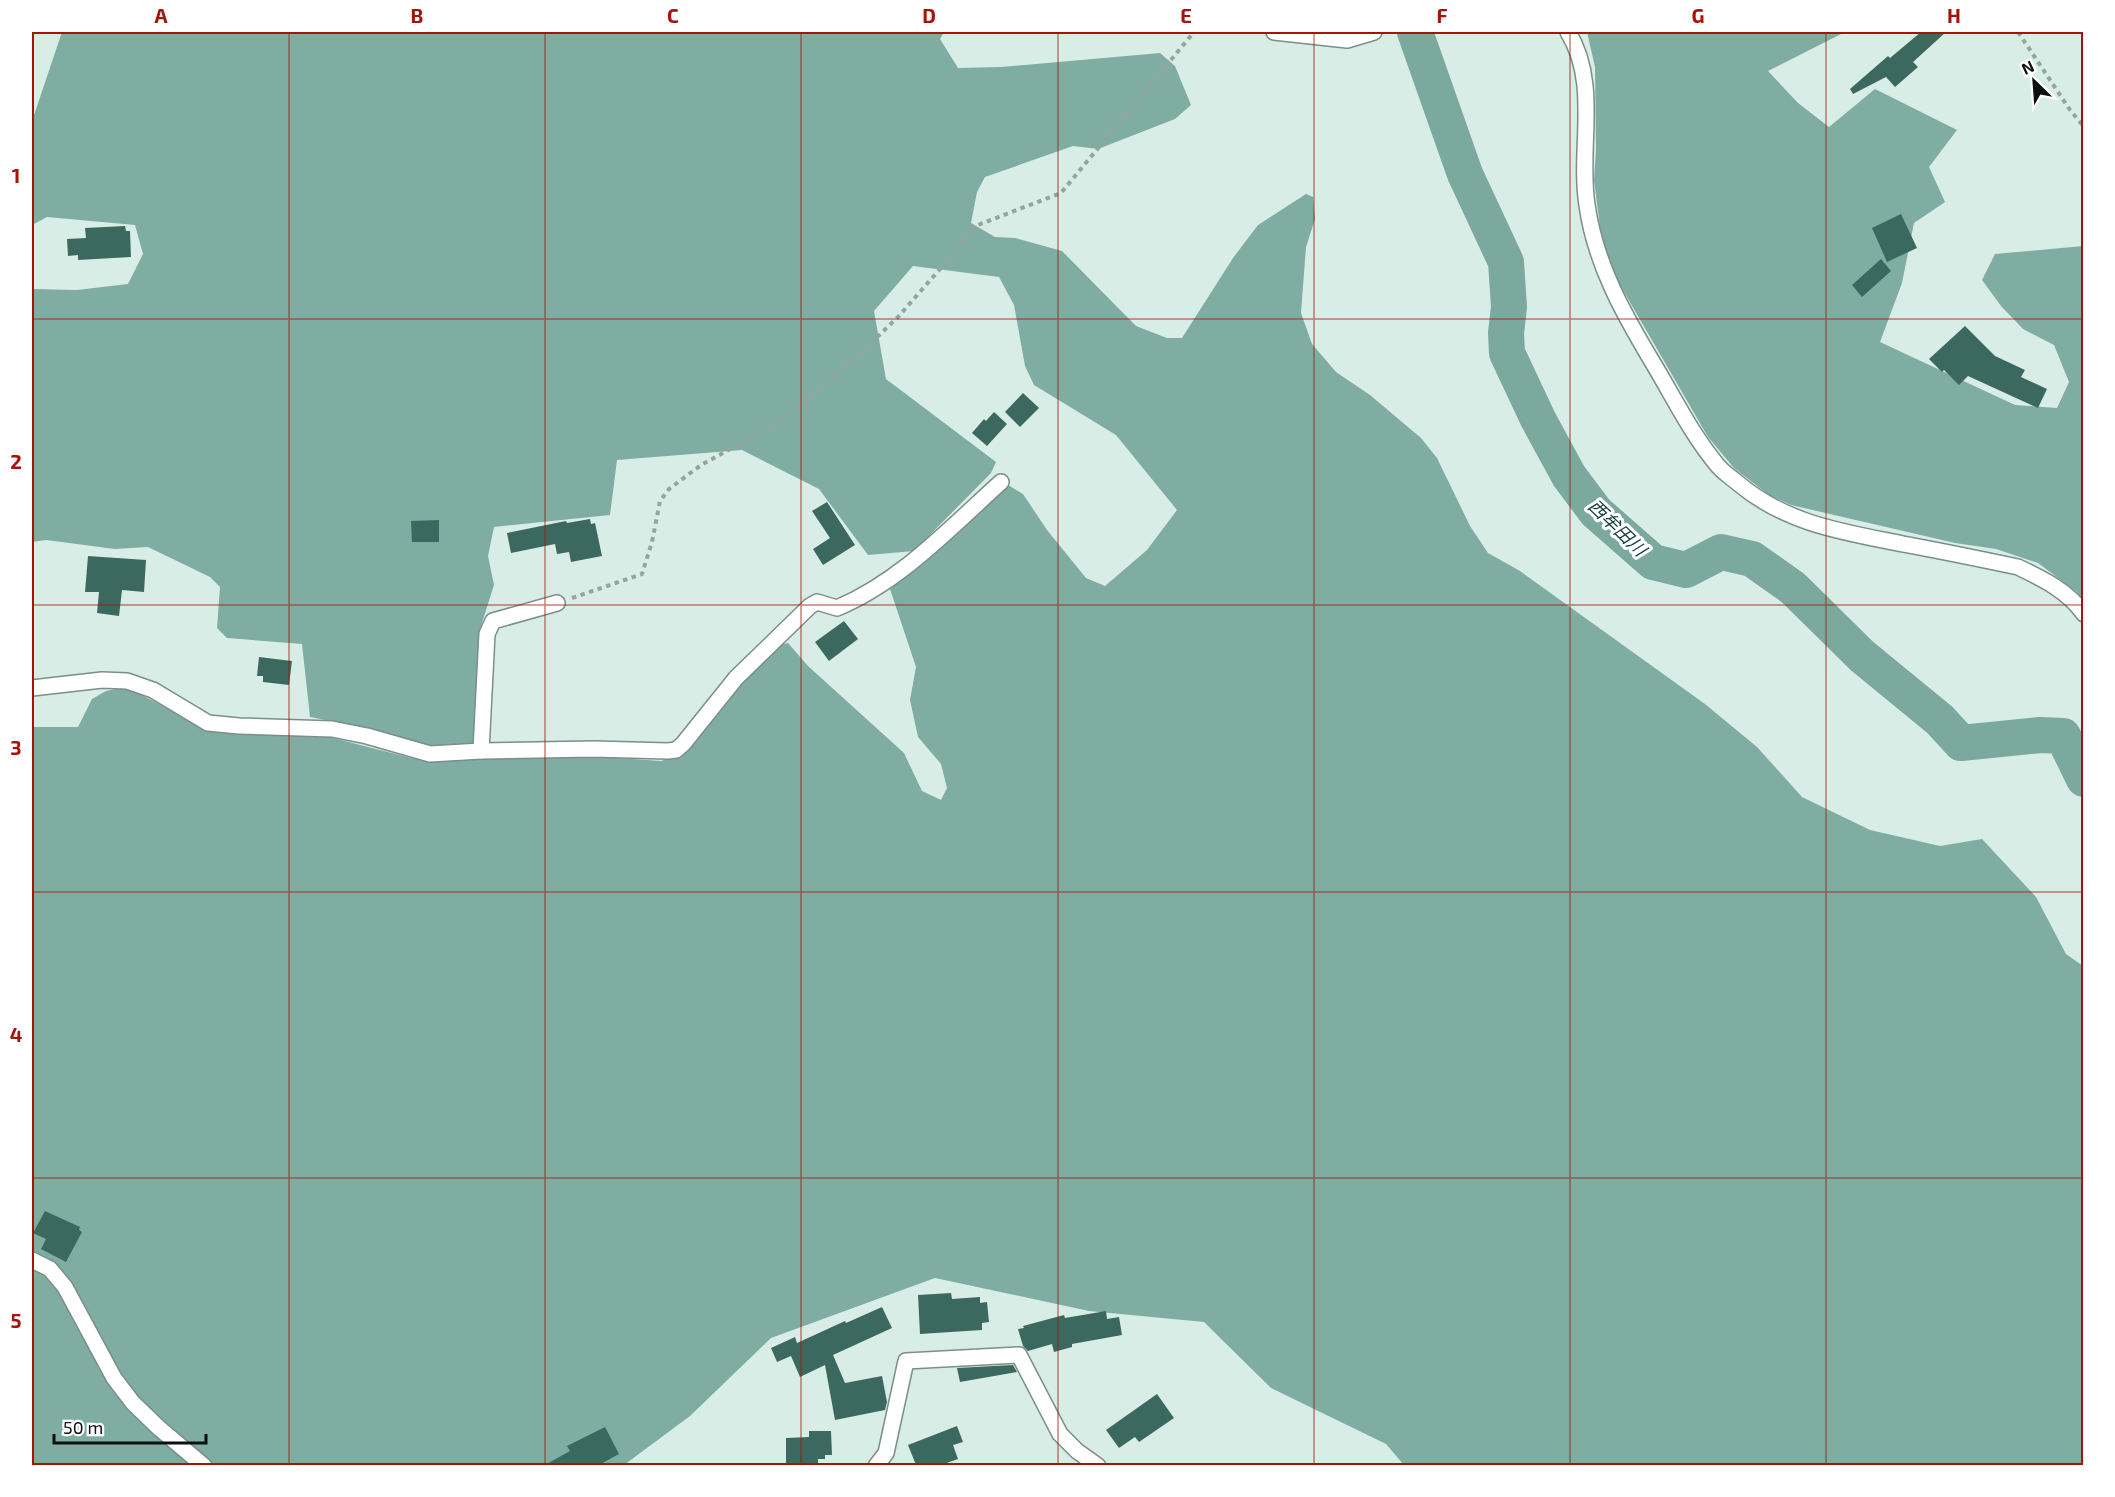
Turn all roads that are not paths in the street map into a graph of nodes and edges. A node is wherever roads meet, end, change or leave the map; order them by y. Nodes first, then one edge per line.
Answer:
1 (1274, 32) edge
2 (1374, 32) edge
3 (1568, 32) edge
4 (1000, 482) dead end
5 (557, 603) road end
6 (2084, 614) edge
7 (32, 688) edge
8 (481, 751) junction
9 (32, 1260) edge
10 (204, 1466) edge
11 (876, 1466) edge
12 (1098, 1466) edge

1 - 2 street
3 - 6 street
4 - 8 street
5 - 8 street
7 - 8 street
9 - 10 street
11 - 12 street

